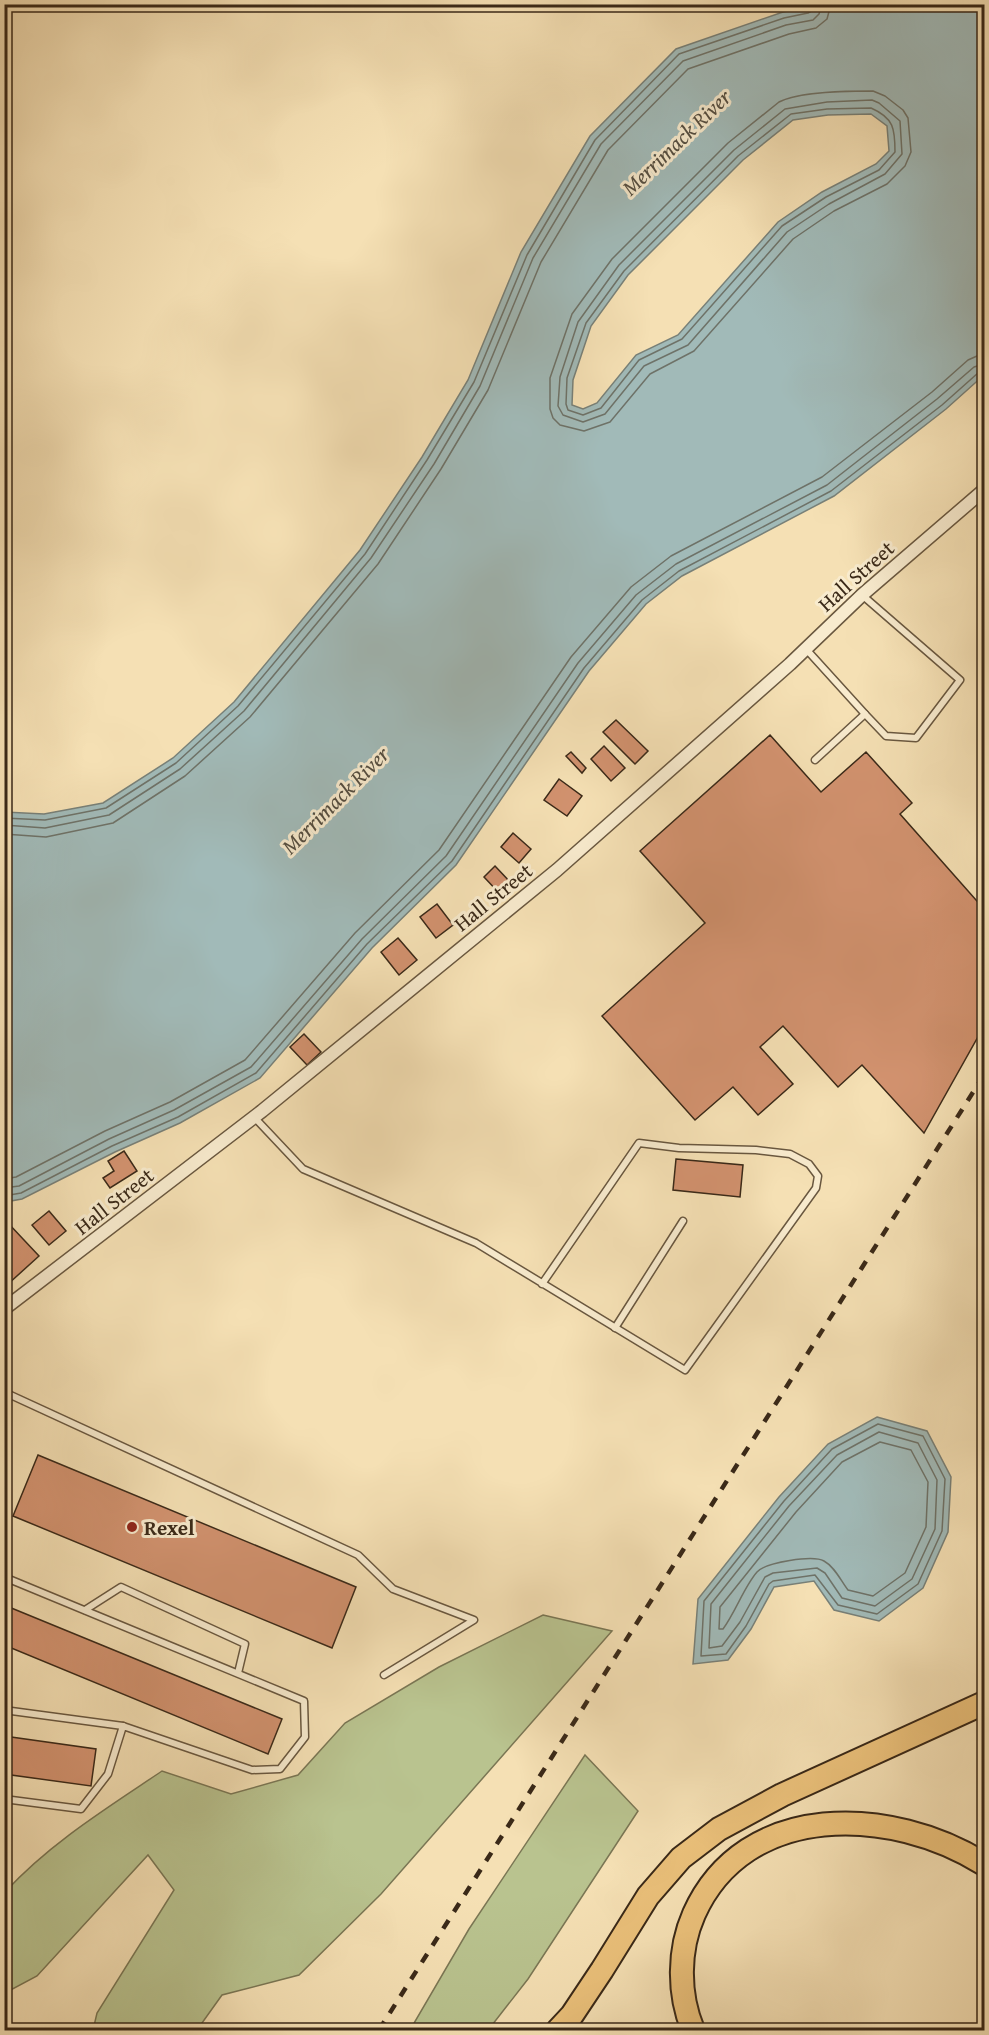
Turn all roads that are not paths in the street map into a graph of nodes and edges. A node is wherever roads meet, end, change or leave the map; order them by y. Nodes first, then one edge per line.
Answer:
1 (984, 490) edge
2 (862, 595) junction
3 (806, 648) junction
4 (865, 714) junction
5 (815, 760) dead end
6 (254, 1117) junction
7 (683, 1221) dead end
8 (542, 1284) junction
9 (4, 1310) edge
10 (615, 1328) junction
11 (4, 1392) edge
12 (4, 1577) edge
13 (85, 1610) junction
14 (238, 1673) junction
15 (384, 1676) dead end
16 (984, 1703) edge
17 (4, 1710) edge
18 (123, 1726) junction
19 (4, 1799) edge
20 (984, 1864) edge
21 (558, 2031) edge
22 (693, 2031) edge

1 - 2 street, Hall Street
2 - 3 street, Hall Street
2 - 4 lane
3 - 4 lane
3 - 6 street, Hall Street
4 - 5 lane
6 - 8 lane
6 - 9 street, Hall Street
7 - 10 lane
8 - 10 lane
8 - 10 lane
11 - 15 lane
12 - 13 lane
13 - 14 lane
13 - 14 lane
14 - 18 lane
16 - 21 highway
17 - 18 lane
18 - 19 lane
20 - 22 highway

